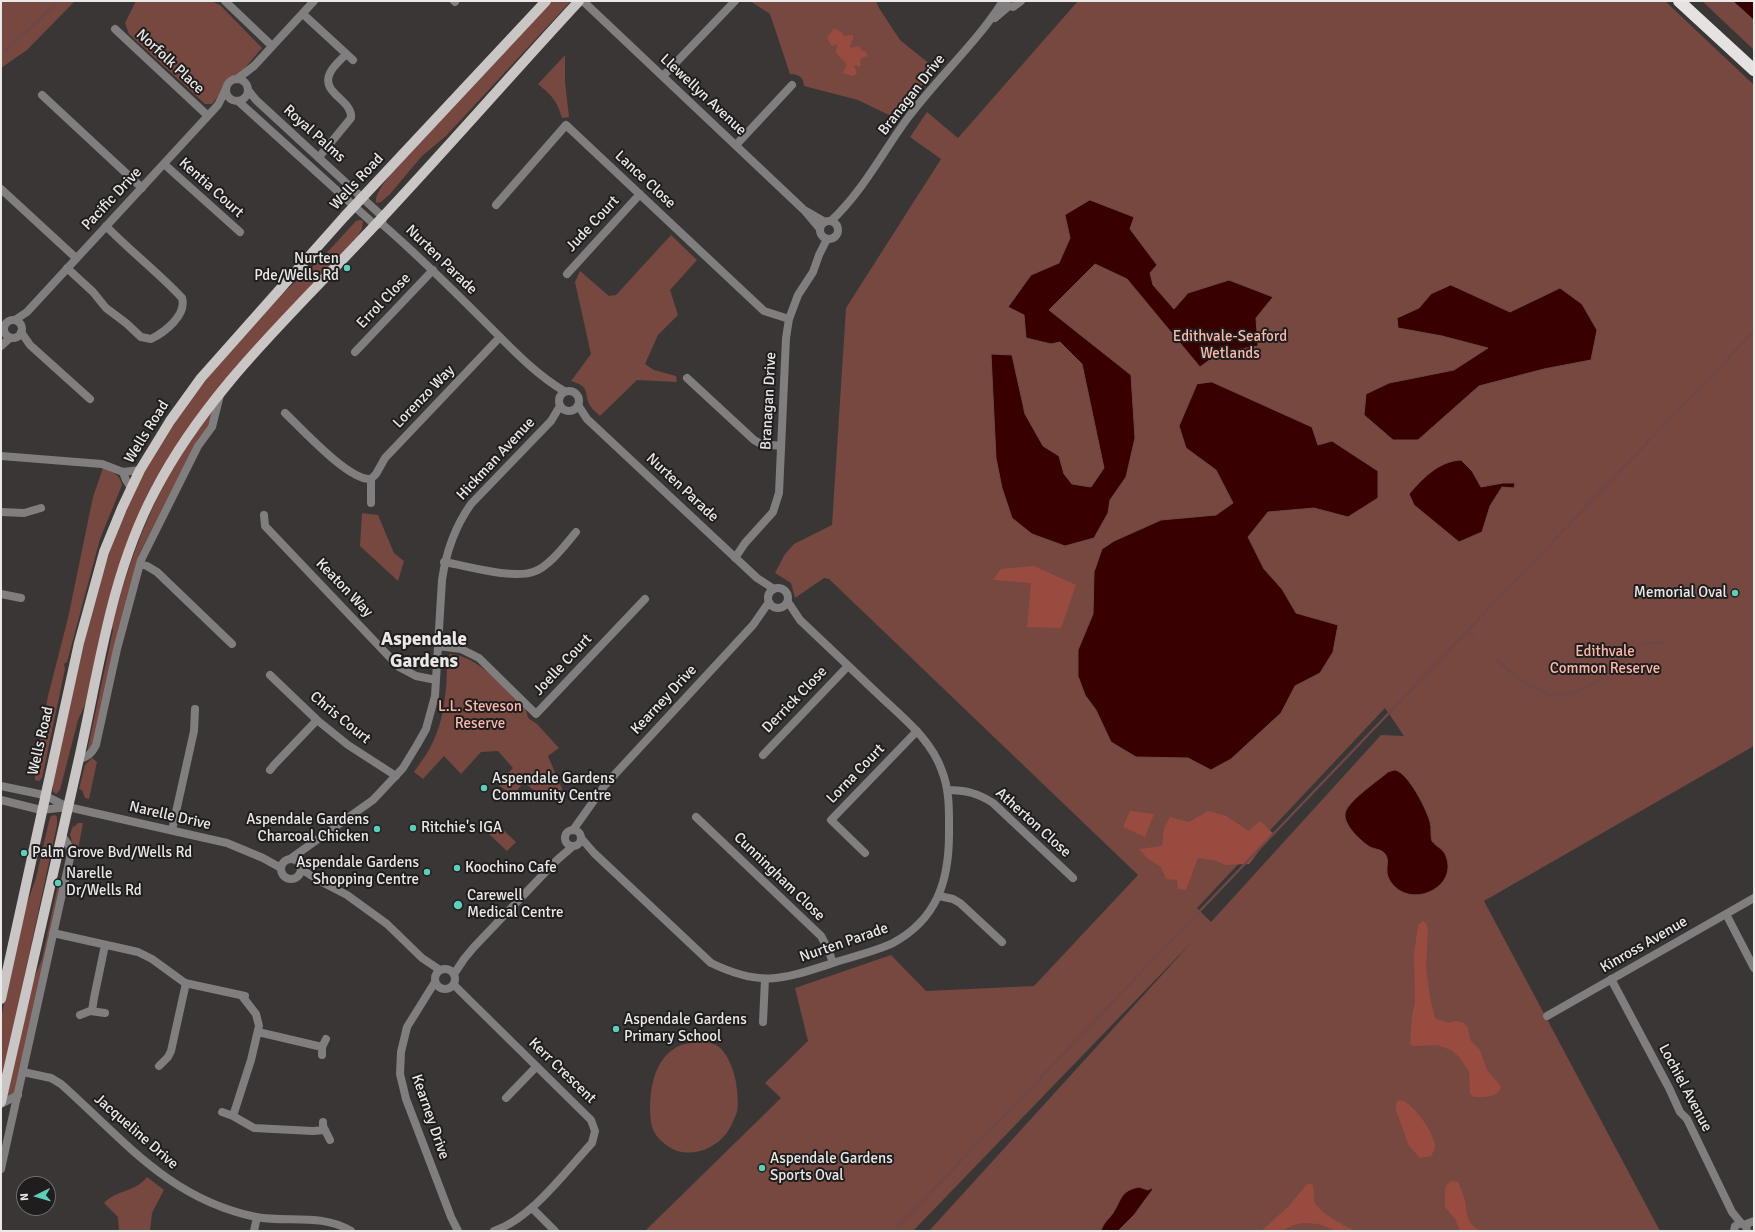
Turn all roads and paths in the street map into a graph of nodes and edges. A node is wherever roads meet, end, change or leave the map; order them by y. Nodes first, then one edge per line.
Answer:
1 (225, 1) edge
2 (314, 1) edge
3 (546, 1) edge
4 (579, 1) edge
5 (583, 1) edge
6 (735, 1) edge
7 (1021, 1) edge
8 (1679, 1) edge
9 (1005, 3) edge
10 (303, 14) junction
11 (115, 29) dead end
12 (272, 46) junction
13 (346, 54) junction
14 (353, 60) dead end
15 (254, 66) junction
16 (1754, 70) edge
17 (663, 76) junction
18 (237, 79) junction
19 (792, 85) dead end
20 (247, 87) junction
21 (226, 89) junction
22 (42, 95) dead end
23 (235, 100) junction
24 (218, 105) junction
25 (207, 115) junction
26 (288, 129) junction
27 (279, 138) junction
28 (736, 145) junction
29 (319, 157) junction
30 (164, 164) junction
31 (142, 188) junction
32 (1, 189) edge
33 (640, 194) junction
34 (363, 197) junction
35 (496, 205) dead end
36 (354, 206) junction
37 (804, 210) junction
38 (380, 222) junction
39 (831, 223) junction
40 (106, 226) junction
41 (820, 231) junction
42 (240, 232) dead end
43 (827, 239) junction
44 (819, 255) junction
45 (76, 258) junction
46 (67, 268) junction
47 (433, 270) junction
48 (567, 274) dead end
49 (788, 319) junction
50 (10, 327) edge
51 (500, 337) junction
52 (1, 341) edge
53 (1, 346) edge
54 (355, 352) dead end
55 (687, 378) dead end
56 (222, 390) junction
57 (90, 400) dead end
58 (566, 404) junction
59 (286, 413) dead end
60 (781, 446) junction
61 (1, 456) edge
62 (140, 470) junction
63 (123, 472) junction
64 (371, 479) junction
65 (131, 488) junction
66 (371, 503) dead end
67 (41, 508) dead end
68 (1, 512) edge
69 (264, 515) dead end
70 (576, 532) dead end
71 (733, 556) junction
72 (444, 562) junction
73 (140, 564) junction
74 (757, 578) junction
75 (774, 589) junction
76 (1, 594) edge
77 (21, 598) dead end
78 (645, 599) dead end
79 (768, 599) junction
80 (788, 602) junction
81 (778, 608) junction
82 (759, 618) junction
83 (800, 620) junction
84 (232, 644) dead end
85 (438, 646) junction
86 (848, 666) junction
87 (270, 676) dead end
88 (436, 680) junction
89 (195, 709) dead end
90 (317, 720) junction
91 (917, 731) junction
92 (763, 755) dead end
93 (79, 759) junction
94 (270, 770) dead end
95 (396, 776) junction
96 (1, 786) edge
97 (947, 790) junction
98 (44, 796) junction
99 (1, 800) edge
100 (68, 808) junction
101 (41, 810) junction
102 (696, 817) dead end
103 (172, 830) junction
104 (62, 836) junction
105 (575, 839) junction
106 (310, 845) junction
107 (865, 853) dead end
108 (285, 863) junction
109 (299, 870) junction
110 (1074, 878) dead end
111 (939, 896) junction
112 (1754, 898) edge
113 (1726, 914) junction
114 (53, 933) junction
115 (1002, 942) dead end
116 (105, 945) junction
117 (833, 963) junction
118 (1754, 968) edge
119 (442, 977) junction
120 (765, 979) junction
121 (1612, 979) junction
122 (186, 983) junction
123 (451, 987) junction
124 (1, 999) edge
125 (92, 1011) junction
126 (105, 1013) dead end
127 (80, 1015) dead end
128 (1547, 1016) dead end
129 (763, 1022) dead end
130 (258, 1032) junction
131 (323, 1047) dead end
132 (159, 1066) dead end
133 (536, 1067) junction
134 (23, 1072) junction
135 (18, 1095) junction
136 (506, 1098) dead end
137 (1, 1103) edge
138 (222, 1112) dead end
139 (233, 1116) junction
140 (330, 1140) dead end
141 (1, 1169) edge
142 (532, 1208) junction
143 (257, 1217) junction
144 (451, 1217) junction
145 (1754, 1222) edge
146 (1739, 1228) edge
147 (254, 1231) edge
148 (351, 1231) edge
149 (453, 1231) edge
150 (458, 1231) edge
151 (494, 1231) edge
152 (555, 1231) edge

1 - 12 street
2 - 10 street
3 - 34 main road, Wells Road
4 - 38 main road
5 - 17 street, Llewellyn Avenue
6 - 17 street
7 - 9 street, Branagan Drive
8 - 16 highway
9 - 39 street, Branagan Drive
10 - 12 street
10 - 13 street
11 - 25 street, Norfolk Place
12 - 15 street
13 - 14 street
13 - 29 street
15 - 18 street
15 - 20 street
17 - 28 street, Llewellyn Avenue
18 - 20 street
18 - 21 street
19 - 28 street
20 - 23 street
20 - 26 street, Royal Palms
21 - 23 street
21 - 24 street, Pacific Drive
22 - 31 street
23 - 24 street, Pacific Drive
23 - 27 street, Royal Palms
24 - 25 street, Pacific Drive
25 - 30 street, Pacific Drive
26 - 27 street
26 - 29 street, Royal Palms
27 - 36 street, Royal Palms
28 - 37 street, Llewellyn Avenue
29 - 34 street, Royal Palms
30 - 31 street, Pacific Drive
30 - 42 street, Kentia Court
31 - 40 street, Pacific Drive
32 - 45 street
33 - 35 street, Lance Close
33 - 48 street, Jude Court
33 - 49 street, Lance Close
34 - 36 main road, Wells Road
34 - 38 street, Nurten Parade
36 - 38 street, Nurten Parade
36 - 62 main road, Wells Road
37 - 39 street, Llewellyn Avenue
37 - 41 street, Llewellyn Avenue
38 - 47 street, Nurten Parade
38 - 56 main road
39 - 41 street
39 - 43 street, Branagan Drive
40 - 45 street, Pacific Drive
40 - 46 street
41 - 43 street, Llewellyn Avenue
41 - 44 street, Branagan Drive
43 - 44 street, Branagan Drive
44 - 49 street, Branagan Drive
45 - 46 street, Pacific Drive
46 - 50 street, Pacific Drive
47 - 51 street, Nurten Parade
47 - 54 street, Errol Close
49 - 60 street, Branagan Drive
50 - 52 street, Pacific Drive
50 - 53 street, Pacific Drive
50 - 57 street
51 - 58 street, Nurten Parade
51 - 64 street, Lorenzo Way
55 - 60 street
56 - 73 street
56 - 93 main road
58 - 71 street, Nurten Parade
58 - 72 street, Hickman Avenue
59 - 64 street
60 - 71 street, Branagan Drive
61 - 63 street
62 - 63 street
62 - 65 main road, Wells Road
63 - 65 street
64 - 66 street
65 - 98 main road, Wells Road
67 - 68 street
69 - 88 street, Keaton Way
70 - 72 street
71 - 74 street, Nurten Parade
72 - 85 street, Hickman Avenue
73 - 84 street
73 - 93 street
74 - 75 street, Nurten Parade
74 - 79 street, Nurten Parade
75 - 79 street
75 - 80 street
76 - 77 street
78 - 85 street, Joelle Court
79 - 81 street
79 - 82 street, Kearney Drive
80 - 81 street
80 - 83 street, Nurten Parade
81 - 82 street, Kearney Drive
81 - 83 street, Nurten Parade
82 - 105 street, Kearney Drive
83 - 86 street, Nurten Parade
85 - 88 street, Hickman Avenue
86 - 91 street, Nurten Parade
86 - 92 street, Derrick Close
87 - 90 street, Chris Court
88 - 95 street, Hickman Avenue
89 - 103 street
90 - 94 street
90 - 95 street, Chris Court
91 - 97 street, Nurten Parade
91 - 107 street, Lorna Court
93 - 100 main road
95 - 106 street, Hickman Avenue
96 - 98 street, Narelle Drive
97 - 110 street, Atherton Close
97 - 111 street, Nurten Parade
98 - 100 street, Narelle Drive
98 - 101 main road, Wells Road
99 - 101 street, Narelle Drive
100 - 101 street, Narelle Drive
100 - 103 street, Narelle Drive
100 - 104 main road
101 - 124 main road, Wells Road
102 - 117 street, Cunningham Close
103 - 108 street, Narelle Drive
104 - 114 street
104 - 137 main road
105 - 119 street, Kearney Drive
105 - 120 street, Nurten Parade
106 - 108 street, Hickman Avenue
106 - 109 street, Hickman Avenue
108 - 109 street
108 - 109 street
109 - 119 street
111 - 115 street
111 - 117 street, Nurten Parade
112 - 113 street, Kinross Avenue
113 - 118 street
113 - 121 street, Kinross Avenue
114 - 116 street
114 - 134 street
116 - 122 street
116 - 125 street
117 - 120 street, Nurten Parade
119 - 123 street
119 - 123 street
119 - 144 street, Kearney Drive
120 - 129 street
121 - 128 street, Kinross Avenue
121 - 146 street, Lochiel Avenue
122 - 130 street
122 - 132 street
123 - 133 street, Kerr Crescent
125 - 126 street
125 - 127 street
130 - 131 street
130 - 139 street
133 - 136 street
133 - 142 street, Kerr Crescent
134 - 135 street
134 - 143 street, Jacqueline Drive
135 - 137 street
135 - 141 street
138 - 139 street
139 - 140 street
142 - 151 street, Kerr Crescent
142 - 152 street
143 - 147 street
143 - 148 street, Jacqueline Drive
144 - 149 street, Kearney Drive
144 - 150 street, Kearney Drive
145 - 146 street

